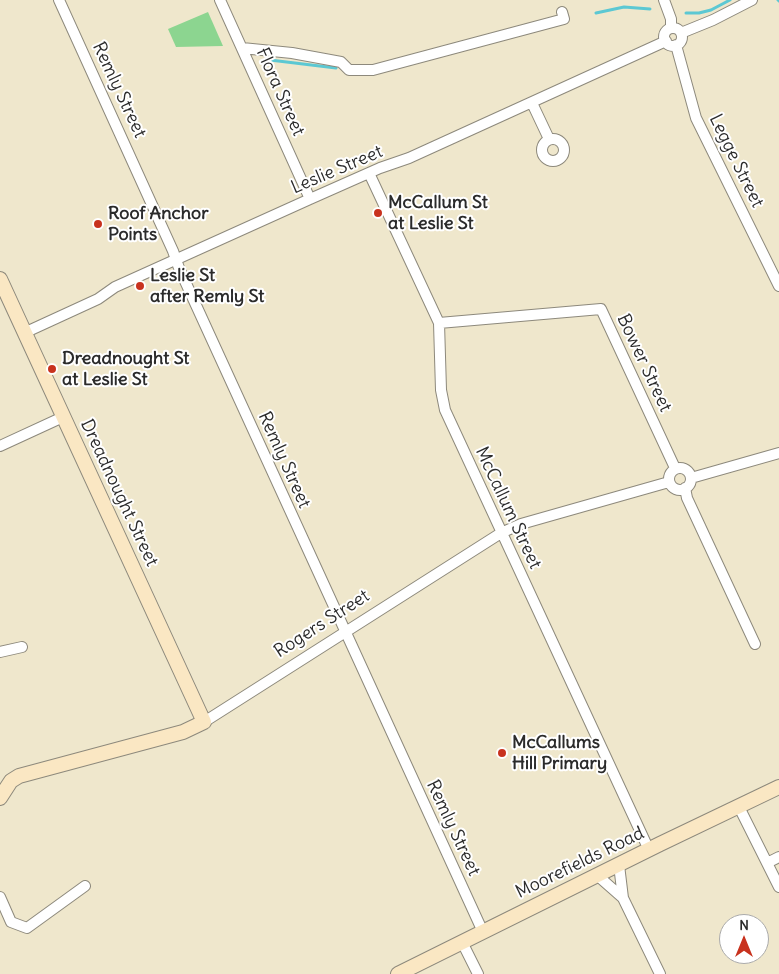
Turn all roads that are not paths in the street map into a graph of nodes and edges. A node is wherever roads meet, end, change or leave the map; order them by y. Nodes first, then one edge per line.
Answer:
1 (59, 0) edge
2 (221, 0) edge
3 (664, 0) edge
4 (752, 0) edge
5 (562, 12) dead end
6 (671, 28) junction
7 (681, 33) junction
8 (671, 43) junction
9 (242, 48) junction
10 (532, 103) junction
11 (549, 139) dead end
12 (369, 173) junction
13 (310, 199) junction
14 (176, 260) junction
15 (0, 279) edge
16 (779, 286) edge
17 (439, 323) junction
18 (24, 333) junction
19 (63, 417) junction
20 (0, 446) edge
21 (779, 453) edge
22 (676, 468) junction
23 (691, 478) junction
24 (669, 482) junction
25 (685, 488) junction
26 (501, 532) junction
27 (345, 632) junction
28 (755, 644) dead end
29 (22, 647) dead end
30 (0, 652) edge
31 (204, 722) junction
32 (779, 787) edge
33 (0, 798) edge
34 (739, 806) junction
35 (649, 850) junction
36 (779, 857) edge
37 (767, 863) junction
38 (619, 865) junction
39 (598, 876) junction
40 (85, 886) dead end
41 (779, 888) edge
42 (0, 897) edge
43 (623, 898) junction
44 (483, 932) junction
45 (462, 942) junction
46 (398, 974) edge
47 (478, 974) edge
48 (660, 974) edge

1 - 14 street, Remly Street
2 - 9 street, Flora Street
3 - 6 street
4 - 7 street
5 - 9 street
6 - 7 street
6 - 8 street
7 - 8 street
8 - 10 street, Leslie Street
8 - 16 street, Legge Street
9 - 13 street, Flora Street
10 - 11 street
10 - 12 street, Leslie Street
12 - 13 street, Leslie Street
12 - 17 street, McCallum Street
13 - 14 street, Leslie Street
14 - 18 street, Leslie Street
14 - 27 street, Remly Street
15 - 18 street, Dreadnought Street
17 - 22 street, Bower Street
17 - 26 street, McCallum Street
18 - 19 street, Dreadnought Street
19 - 20 street
19 - 31 street, Dreadnought Street
21 - 23 street
22 - 23 street
22 - 24 street
23 - 25 street
24 - 25 street
24 - 26 street, Rogers Street
25 - 28 street
26 - 27 street, Rogers Street
26 - 35 street, McCallum Street
27 - 31 street, Rogers Street
27 - 44 street, Remly Street
29 - 30 street
31 - 33 street, Rogers Street
32 - 34 street, Moorefields Road
34 - 35 street, Moorefields Road
34 - 37 street
35 - 38 street, Moorefields Road
36 - 37 street
37 - 41 street
38 - 39 street, Moorefields Road
38 - 43 street
39 - 43 street
39 - 44 street, Moorefields Road
40 - 42 street
43 - 48 street
44 - 45 street, Moorefields Road
45 - 46 street, Moorefields Road
45 - 47 street

